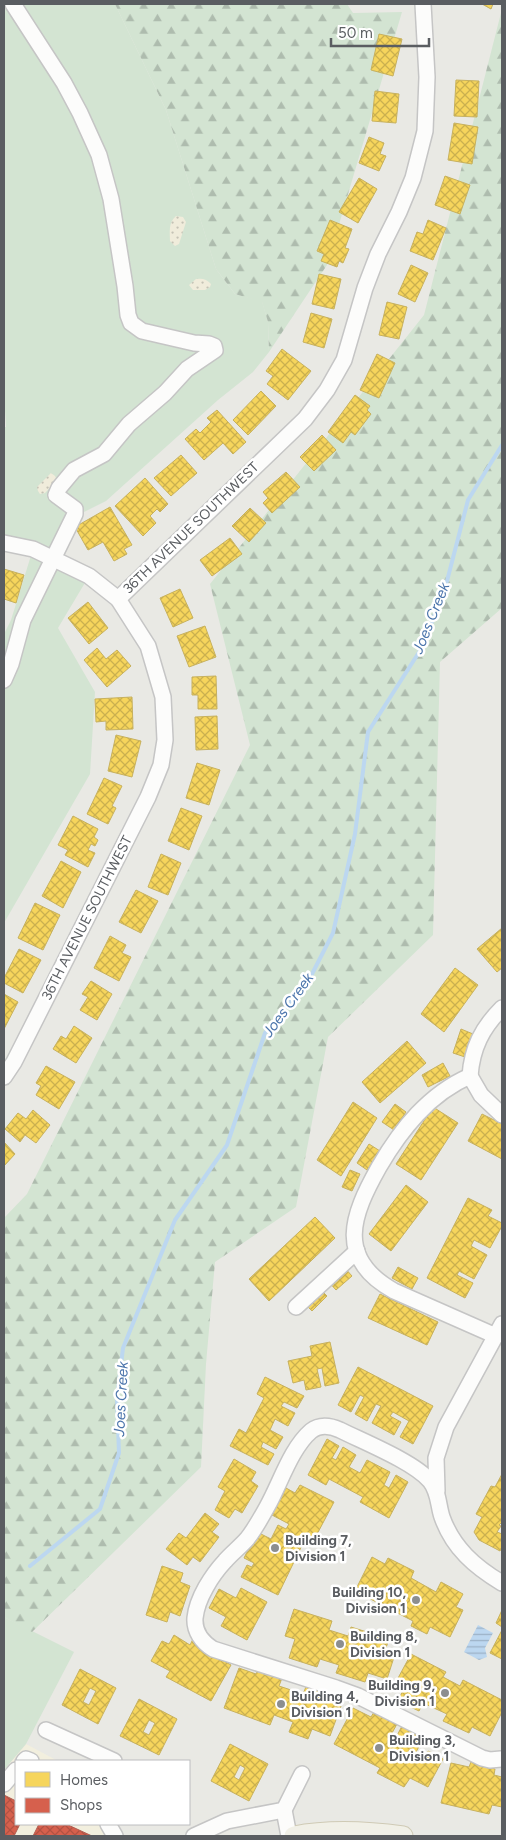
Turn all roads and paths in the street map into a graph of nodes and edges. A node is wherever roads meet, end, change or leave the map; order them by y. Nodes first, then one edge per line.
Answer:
1 (14, 4) edge
2 (422, 4) edge
3 (4, 543) edge
4 (53, 558) junction
5 (118, 598) junction
6 (4, 680) edge
7 (502, 1008) edge
8 (470, 1076) junction
9 (4, 1077) edge
10 (502, 1115) edge
11 (357, 1251) junction
12 (296, 1307) dead end
13 (499, 1330) edge
14 (437, 1491) junction
15 (502, 1584) edge
16 (46, 1730) dead end
17 (502, 1758) edge
18 (112, 1760) edge
19 (15, 1771) edge
20 (302, 1774) dead end
21 (4, 1784) edge
22 (284, 1810) junction
23 (109, 1825) edge
24 (115, 1836) edge
25 (194, 1836) edge
26 (289, 1836) edge
27 (294, 1836) edge
28 (404, 1836) edge

1 - 4 street
2 - 5 street, 36TH AVENUE SOUTHWEST
3 - 4 street
4 - 5 street
4 - 6 street
5 - 9 street, 36TH AVENUE SOUTHWEST
7 - 8 street
8 - 10 street
8 - 11 street
11 - 12 street
11 - 13 street
13 - 14 street
14 - 15 street
14 - 17 street
16 - 18 street
19 - 21 street
20 - 22 street
22 - 25 street
22 - 26 street
23 - 24 street
27 - 28 main road

